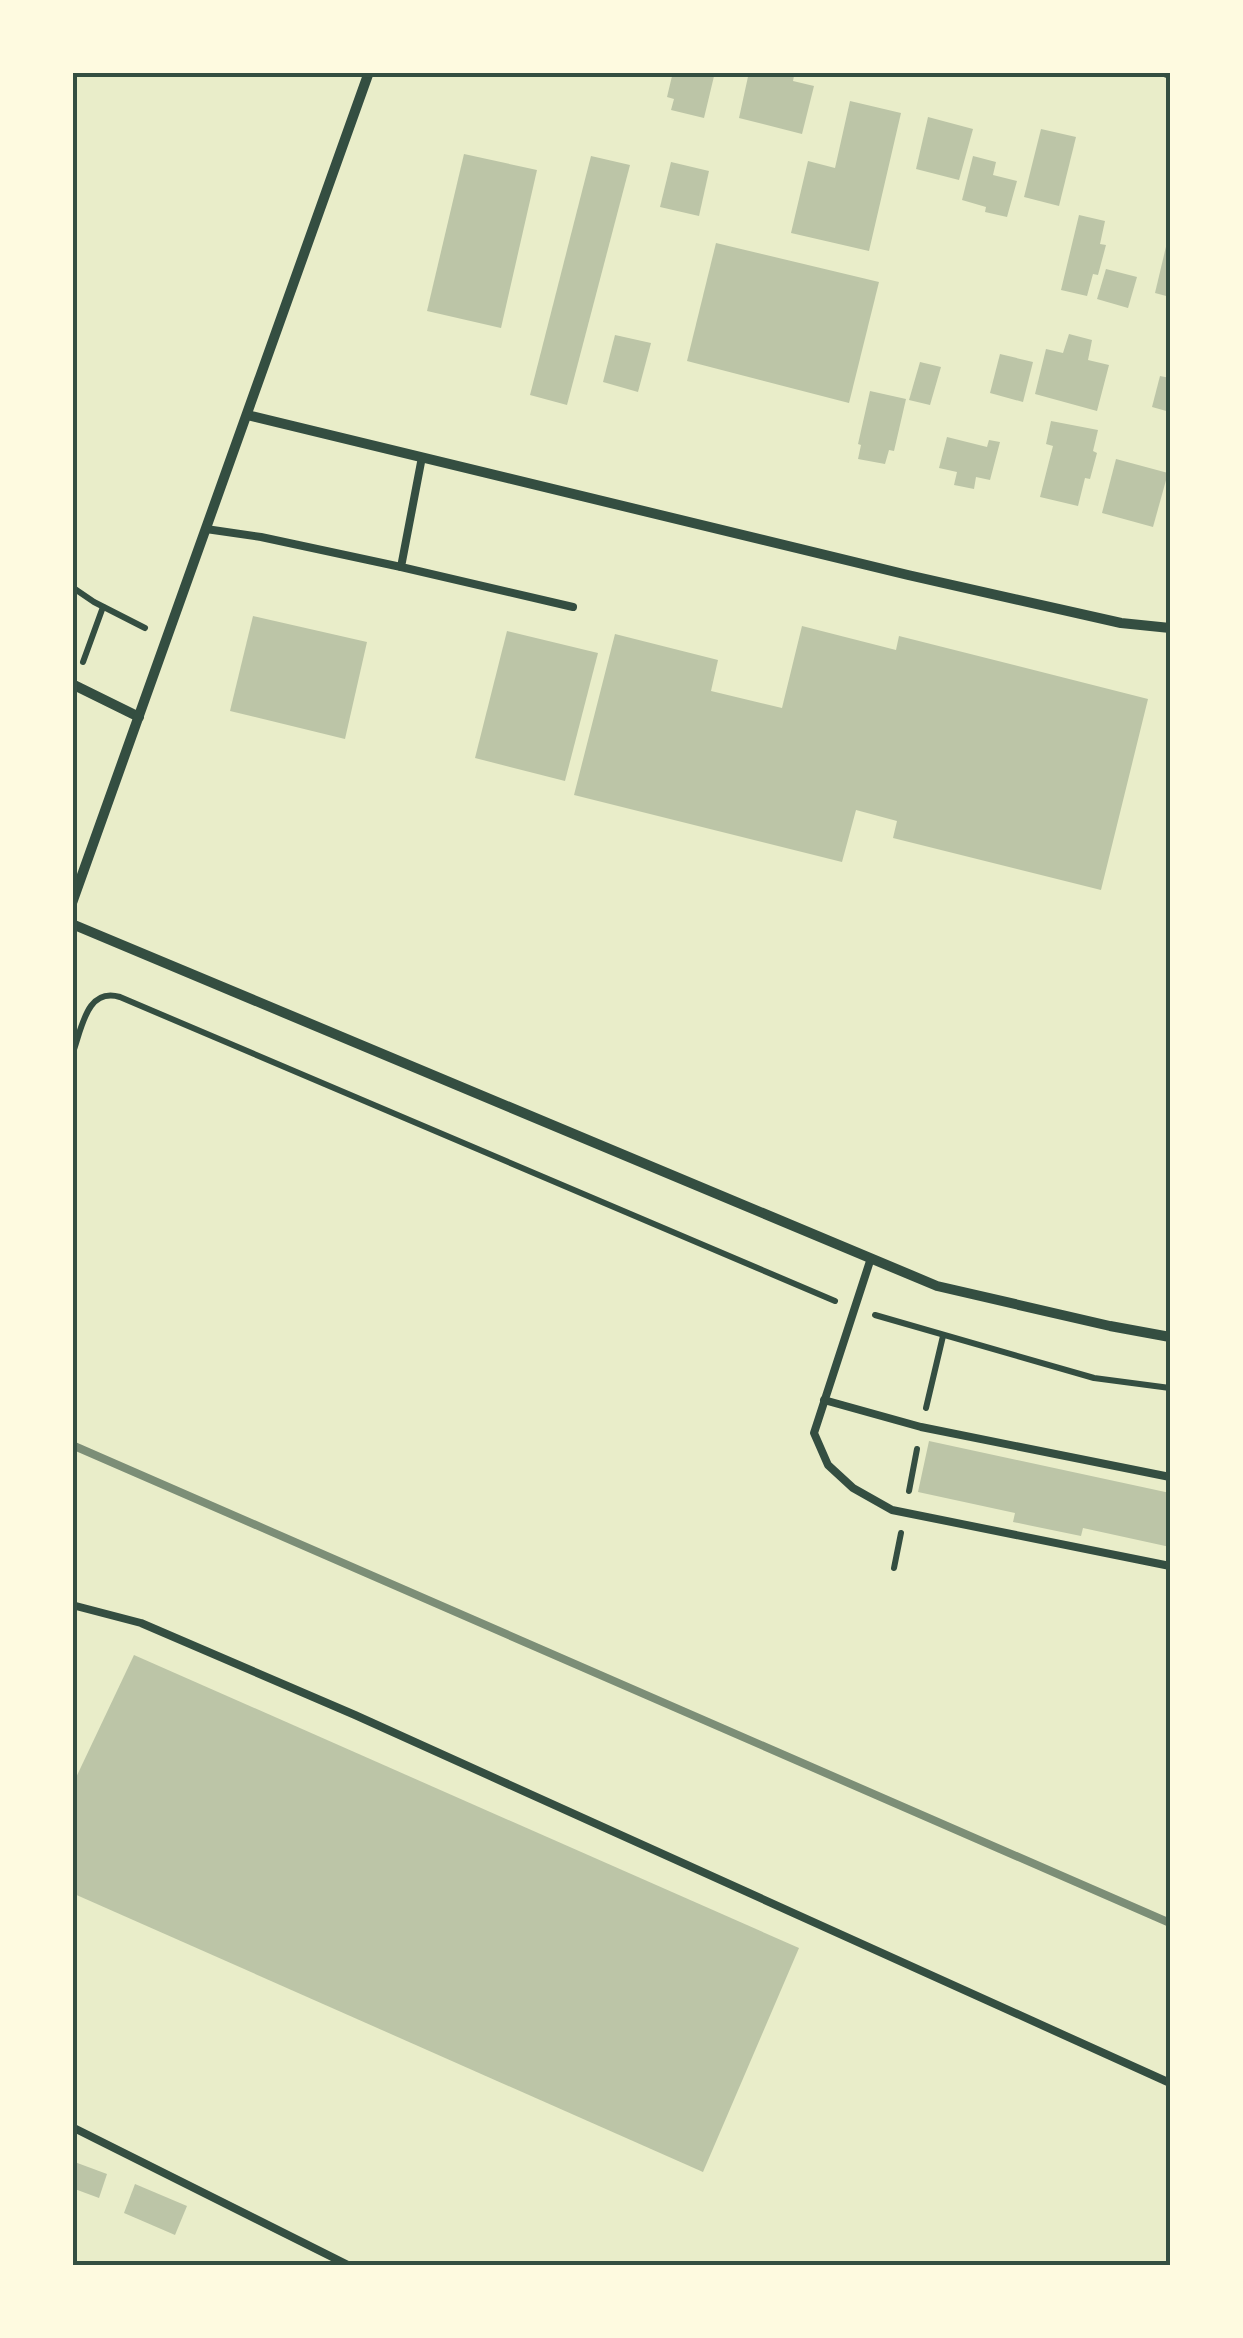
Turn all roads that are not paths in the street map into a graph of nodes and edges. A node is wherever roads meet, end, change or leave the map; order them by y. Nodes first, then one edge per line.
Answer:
1 (369, 72) edge
2 (247, 414) junction
3 (422, 457) junction
4 (206, 529) junction
5 (401, 567) junction
6 (573, 607) dead end
7 (1170, 628) edge
8 (73, 685) edge
9 (139, 716) junction
10 (72, 902) edge
11 (72, 924) edge
12 (871, 1258) junction
13 (1170, 1338) edge
14 (824, 1400) junction
15 (1170, 1477) edge
16 (1170, 1566) edge
17 (72, 1604) edge
18 (1170, 2083) edge
19 (72, 2127) edge
20 (350, 2266) edge

1 - 2 street
2 - 3 street
2 - 4 street
3 - 5 lane
3 - 7 street
4 - 5 lane
4 - 9 street
5 - 6 lane
8 - 9 street
9 - 10 street
11 - 12 street
12 - 13 street
12 - 14 lane
14 - 15 lane
14 - 16 lane
17 - 18 lane
19 - 20 lane

